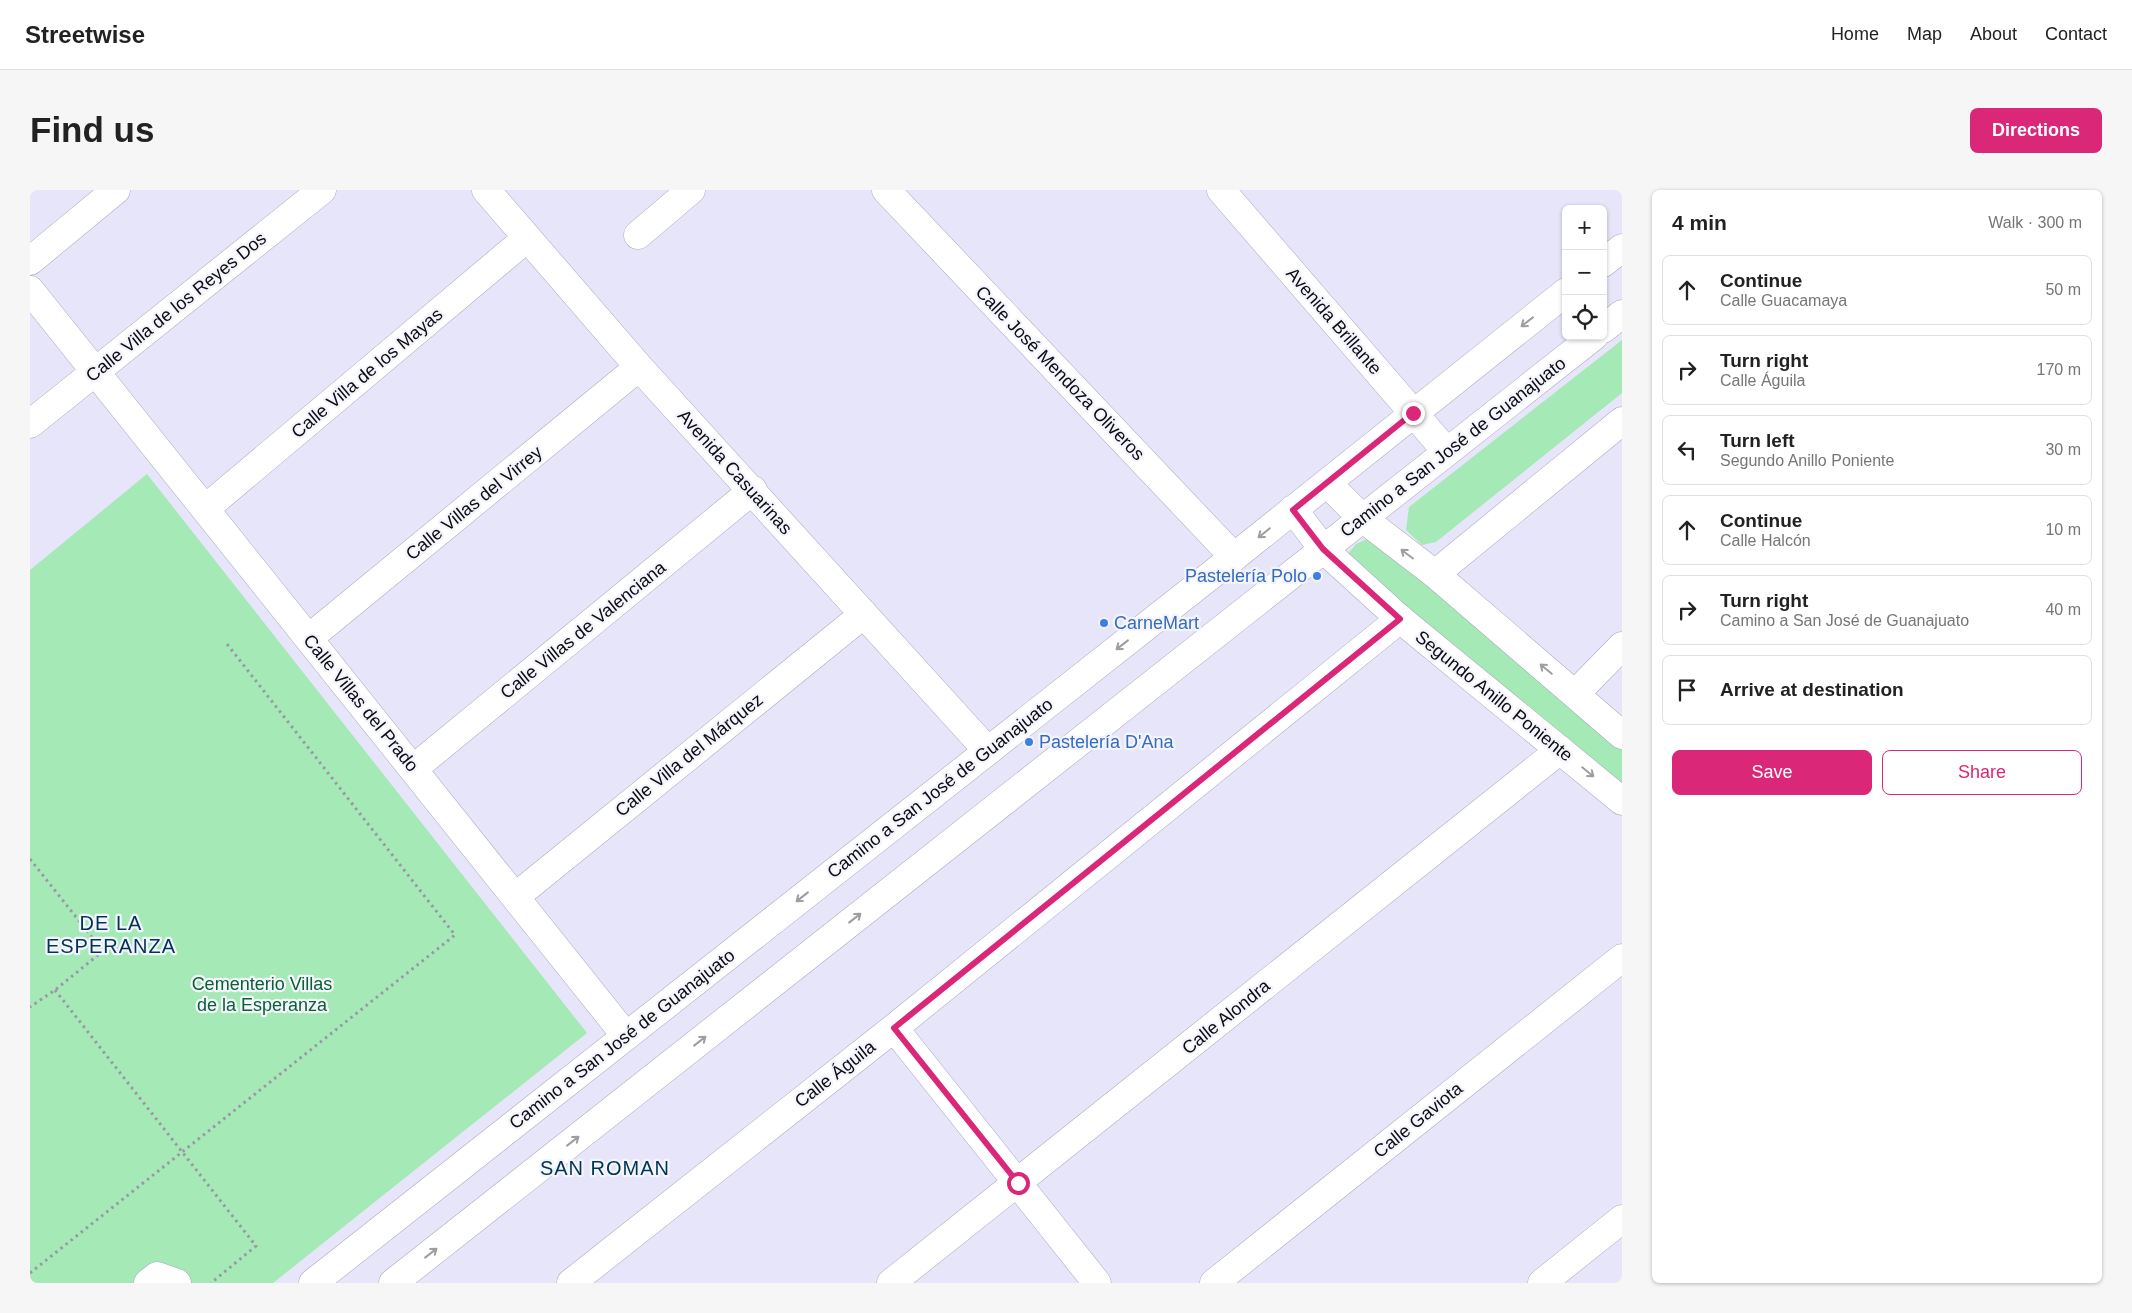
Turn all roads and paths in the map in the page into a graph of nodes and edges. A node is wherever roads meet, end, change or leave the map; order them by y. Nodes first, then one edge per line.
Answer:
1 (116, 190) edge
2 (322, 190) edge
3 (486, 190) edge
4 (691, 190) edge
5 (886, 190) edge
6 (1221, 190) edge
7 (638, 235) dead end
8 (527, 238) junction
9 (1622, 248) edge
10 (1607, 260) edge
11 (30, 261) edge
12 (30, 290) edge
13 (1562, 295) edge
14 (1622, 314) edge
15 (1607, 326) edge
16 (1589, 340) edge
17 (639, 367) junction
18 (94, 372) junction
19 (1413, 413) junction
20 (1622, 421) edge
21 (30, 424) edge
22 (1447, 452) junction
23 (1327, 483) junction
24 (752, 490) junction
25 (206, 508) junction
26 (1293, 510) junction
27 (1362, 518) junction
28 (1323, 549) junction
29 (1234, 557) junction
30 (1435, 574) junction
31 (864, 614) junction
32 (1400, 619) junction
33 (309, 638) junction
34 (227, 644) dead end
35 (1622, 646) edge
36 (1575, 694) junction
37 (1622, 735) edge
38 (1560, 750) junction
39 (988, 751) junction
40 (414, 769) junction
41 (1622, 801) edge
42 (30, 859) edge
43 (515, 897) junction
44 (1622, 958) edge
45 (55, 990) junction
46 (30, 1007) edge
47 (894, 1028) junction
48 (626, 1036) junction
49 (181, 1152) junction
50 (1018, 1183) junction
51 (1622, 1219) edge
52 (30, 1273) edge
53 (148, 1283) edge
54 (177, 1283) edge
55 (211, 1283) edge
56 (313, 1283) edge
57 (393, 1283) edge
58 (571, 1283) edge
59 (891, 1283) edge
60 (1097, 1283) edge
61 (1214, 1283) edge
62 (1542, 1283) edge

1 - 11 street
2 - 18 street, Calle Villa de los Reyes Dos
3 - 8 street, Avenida Casuarinas
4 - 7 street
5 - 29 street, Calle José Mendoza Oliveros
6 - 19 street, Avenida Brillante
8 - 17 street, Avenida Casuarinas
8 - 25 street, Calle Villa de los Mayas
9 - 10 street
12 - 18 street, Calle Villas del Prado
13 -> 19 street, Camino a San José de Guanajuato
14 - 15 street
16 - 22 street, Camino a San José de Guanajuato
17 - 24 street, Avenida Casuarinas
17 - 33 street, Calle Villas del Virrey
18 - 21 street, Calle Villa de los Reyes Dos
18 - 25 street, Calle Villas del Prado
19 - 22 street, Avenida Brillante
19 - 23 street, Camino a San José de Guanajuato
20 - 30 street
22 - 27 street, Camino a San José de Guanajuato
23 - 26 street, Camino a San José de Guanajuato
23 - 27 street
24 - 31 street, Avenida Casuarinas
24 - 40 street, Calle Villas de Valenciana
25 - 33 street, Calle Villas del Prado
26 - 28 street, Segundo Anillo Poniente
26 -> 29 street, Camino a San José de Guanajuato
27 - 28 street, Camino a San José de Guanajuato
30 -> 27 street
28 - 32 street, Segundo Anillo Poniente
57 -> 28 street, Camino a San José de Guanajuato
29 -> 39 street, Camino a San José de Guanajuato
36 -> 30 street
31 - 39 street, Avenida Casuarinas
31 - 43 street, Calle Villa del Márquez
32 - 38 street, Segundo Anillo Poniente
32 - 47 street, Calle Águila
33 - 40 street, Calle Villas del Prado
34 - 49 path
35 - 36 street
36 - 37 street
38 -> 41 street, Segundo Anillo Poniente
38 - 50 street, Calle Alondra
39 -> 48 street, Camino a San José de Guanajuato
40 - 43 street, Calle Villas del Prado
42 - 45 path
43 - 48 street, Calle Villas del Prado
44 - 61 street, Calle Gaviota
45 - 46 path
45 - 49 path
47 - 50 street
47 - 58 street, Calle Águila
48 - 56 street, Camino a San José de Guanajuato
49 - 52 path
49 - 55 path
50 - 59 street, Calle Alondra
50 - 60 street
51 - 62 street
53 - 54 street

